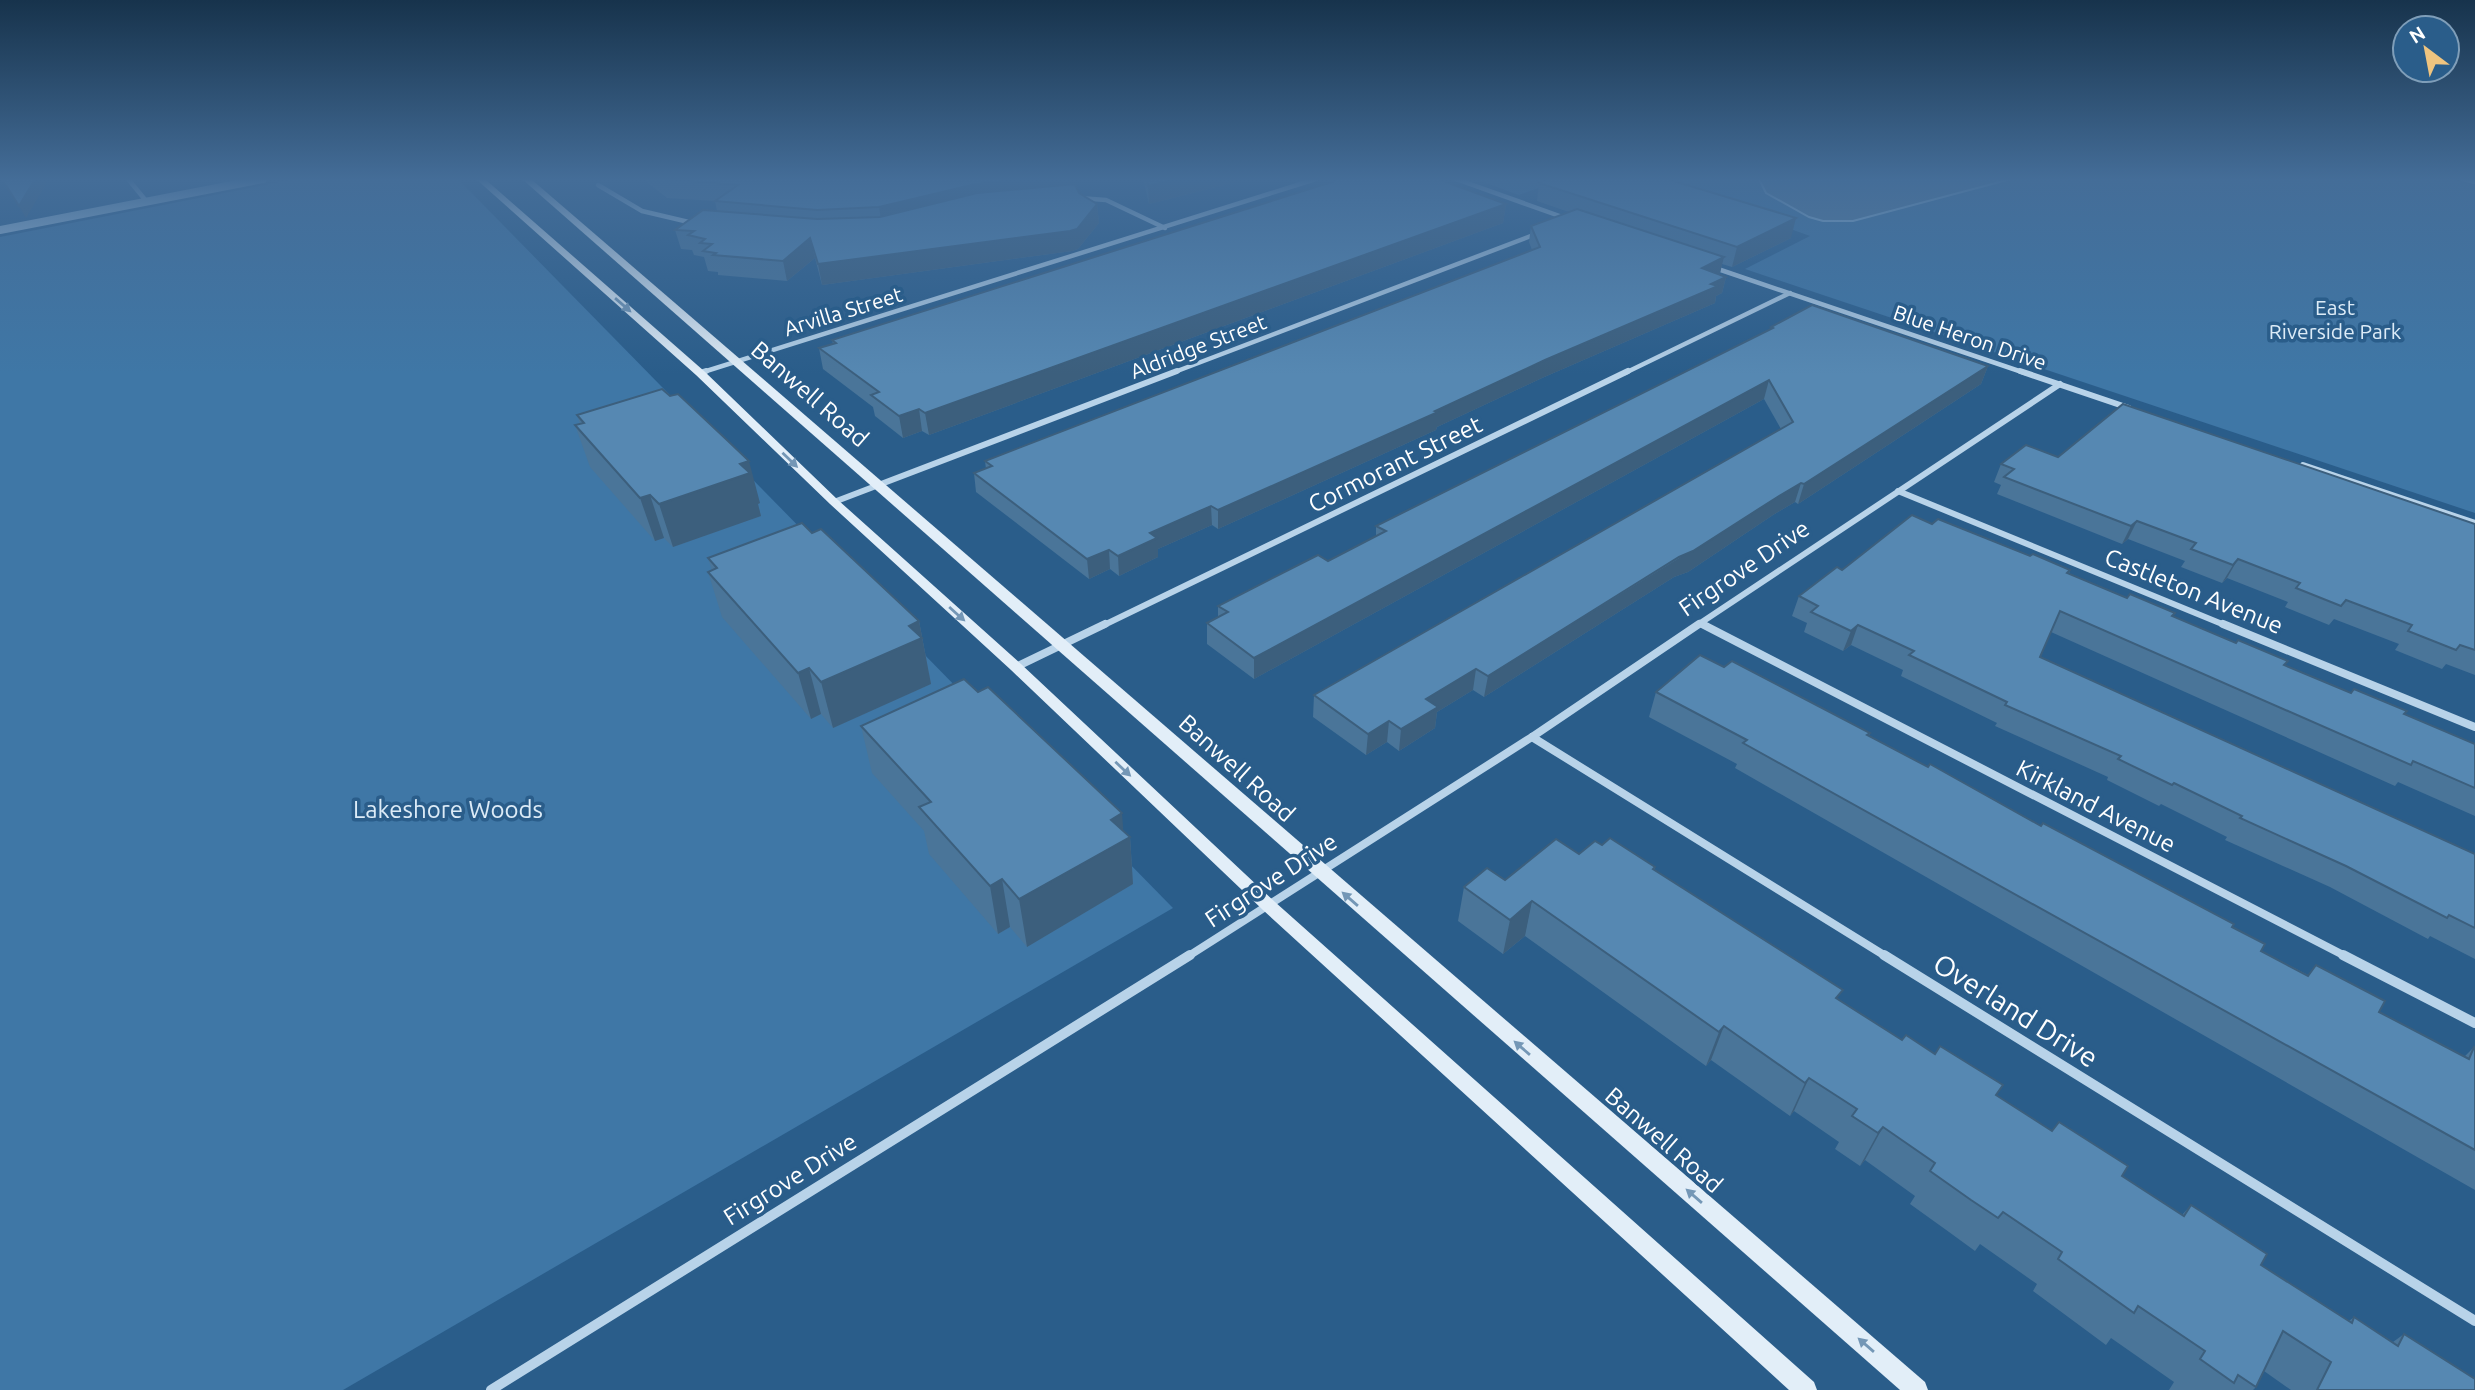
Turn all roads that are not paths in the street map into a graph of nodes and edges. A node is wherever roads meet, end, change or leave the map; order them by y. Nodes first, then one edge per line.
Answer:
1 (553, 244) edge
2 (601, 244) edge
3 (1114, 244) edge
4 (1510, 244) edge
5 (1710, 266) edge
6 (1790, 293) junction
7 (736, 361) junction
8 (699, 373) junction
9 (2060, 384) junction
10 (2136, 410) edge
11 (2292, 462) edge
12 (881, 485) junction
13 (1898, 491) junction
14 (834, 502) junction
15 (2475, 523) edge
16 (1700, 622) junction
17 (1065, 645) junction
18 (1016, 667) junction
19 (2475, 727) edge
20 (1532, 737) junction
21 (1321, 873) junction
22 (1269, 906) junction
23 (2475, 1023) edge
24 (2475, 1321) edge
25 (491, 1390) edge
26 (1806, 1390) edge
27 (1917, 1390) edge

1 -> 8 main road
2 - 7 main road, Banwell Road
3 - 7 street, Arvilla Street
4 - 12 street, Aldridge Street
5 - 6 street, Blue Heron Drive
6 - 9 street, Blue Heron Drive
6 - 17 street, Cormorant Street
7 - 8 street, Arvilla Street
7 - 12 main road, Banwell Road
8 -> 14 main road
9 - 10 street, Blue Heron Drive
9 - 13 street, Firgrove Drive
11 - 15 street
12 - 14 street, Aldridge Street
12 - 17 main road, Banwell Road
13 - 16 street, Firgrove Drive
13 - 19 street, Castleton Avenue
14 -> 18 main road
16 - 20 street, Firgrove Drive
16 - 23 street, Kirkland Avenue
17 - 18 street, Cormorant Street
17 - 21 main road, Banwell Road
18 -> 22 main road
20 - 21 street, Firgrove Drive
20 - 24 street, Overland Drive
21 - 22 street, Firgrove Drive
27 -> 21 main road, Banwell Road
22 - 25 street, Firgrove Drive
22 - 26 main road

